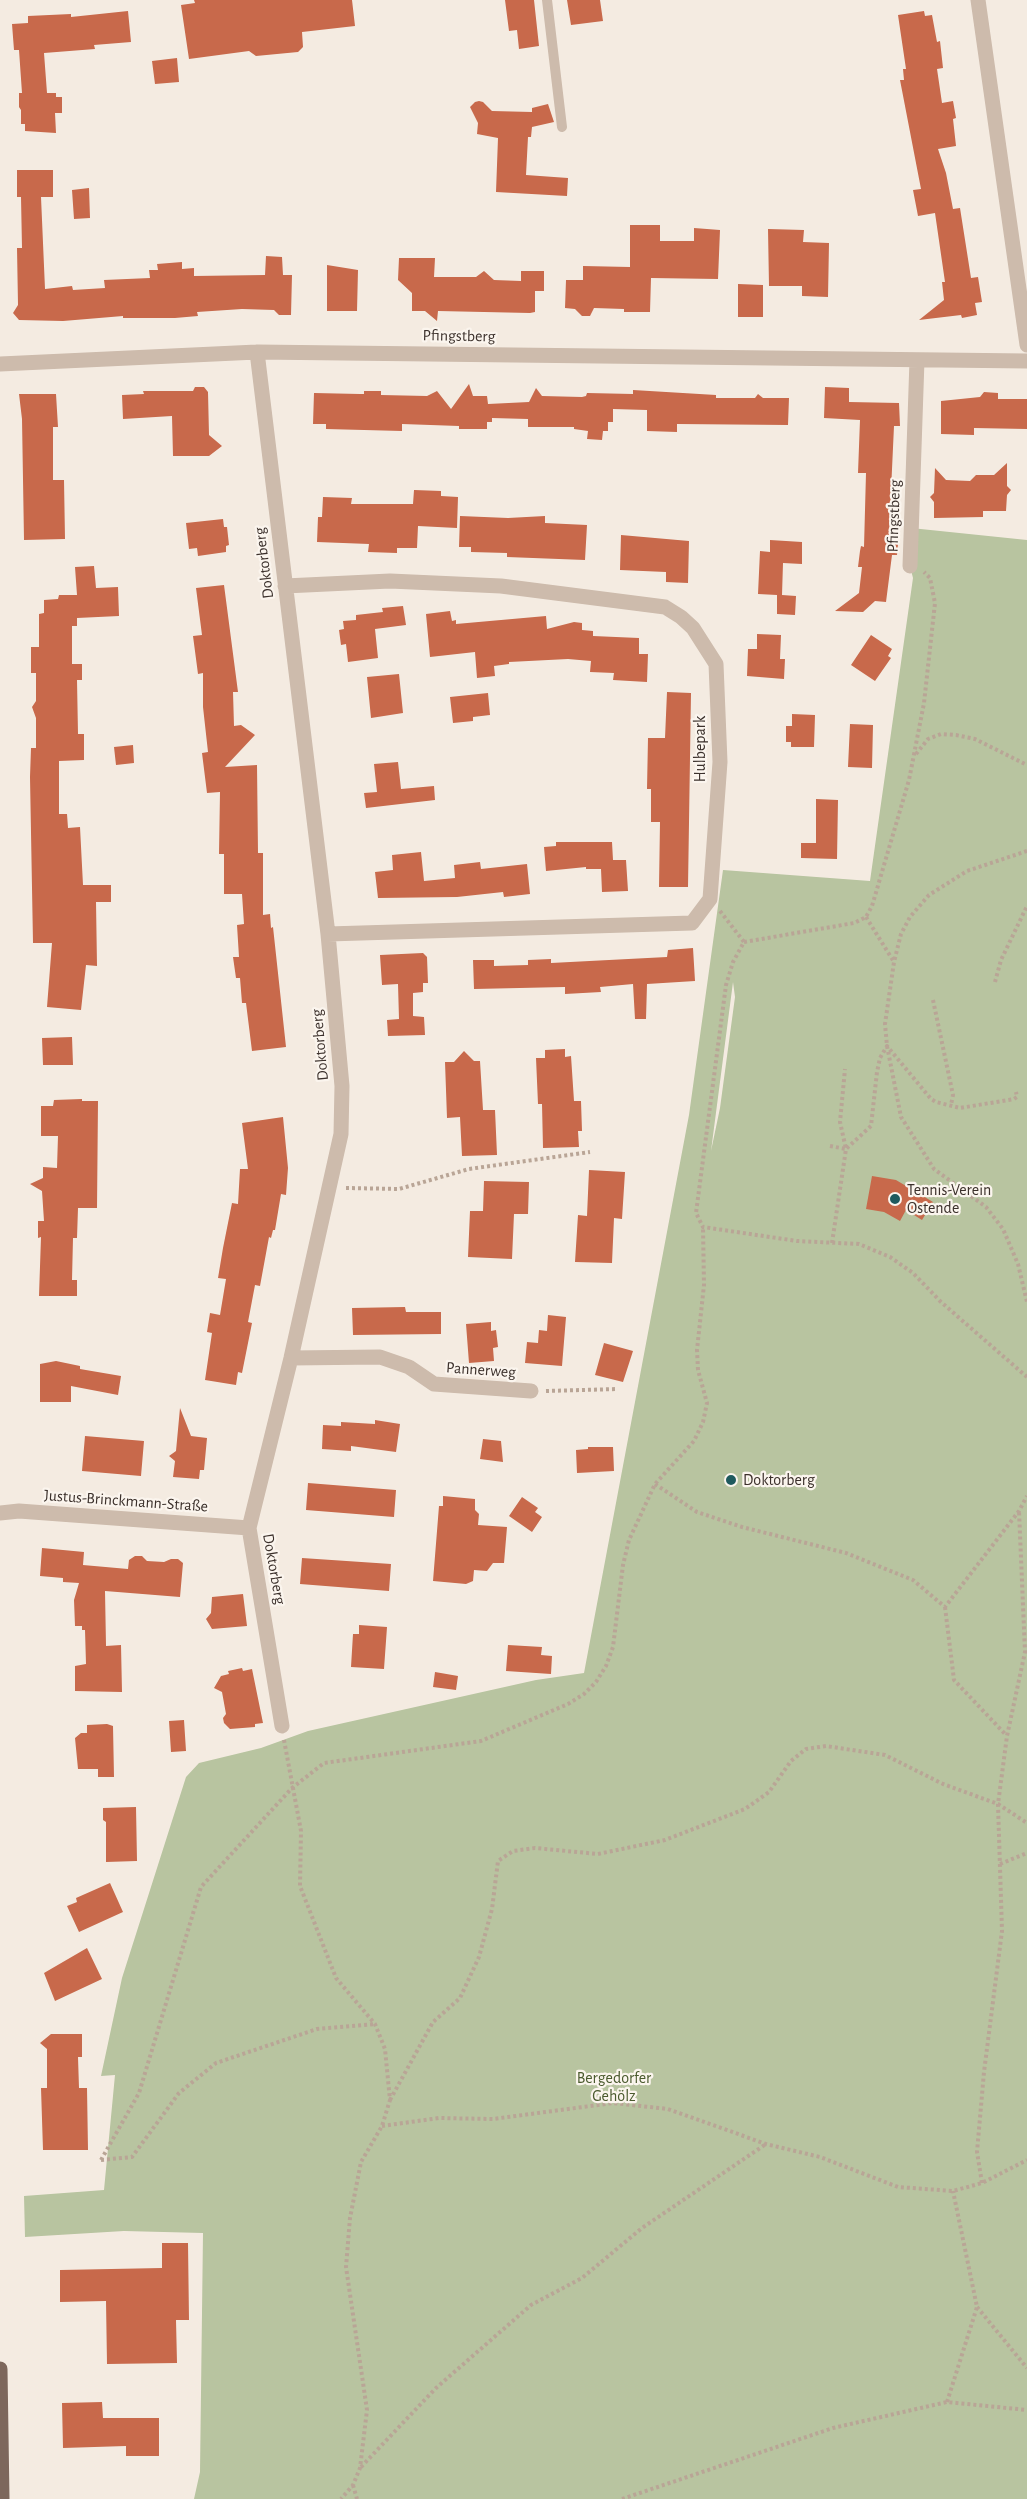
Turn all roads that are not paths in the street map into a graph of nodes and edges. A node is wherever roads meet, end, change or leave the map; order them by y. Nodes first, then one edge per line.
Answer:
1 (547, 0) edge
2 (978, 0) edge
3 (562, 127) dead end
4 (1027, 345) edge
5 (257, 352) junction
6 (917, 360) junction
7 (1027, 361) edge
8 (0, 364) edge
9 (910, 566) road end
10 (285, 586) junction
11 (328, 934) junction
12 (291, 1358) junction
13 (531, 1391) road end
14 (0, 1513) edge
15 (249, 1528) junction
16 (282, 1726) road end
17 (0, 2368) edge
18 (2, 2499) edge

1 - 3 lane
2 - 4 street
5 - 6 street, Pfingstberg
5 - 8 street, Pfingstberg
5 - 10 street, Doktorberg
6 - 7 street, Pfingstberg
6 - 9 street, Pfingstberg
10 - 11 street, Doktorberg
10 - 11 street, Hulbepark
11 - 12 street, Doktorberg
12 - 13 street, Pannerweg
12 - 15 street, Doktorberg
14 - 15 street, Justus-Brinckmann-Straße
15 - 16 street, Doktorberg
17 - 18 main road

